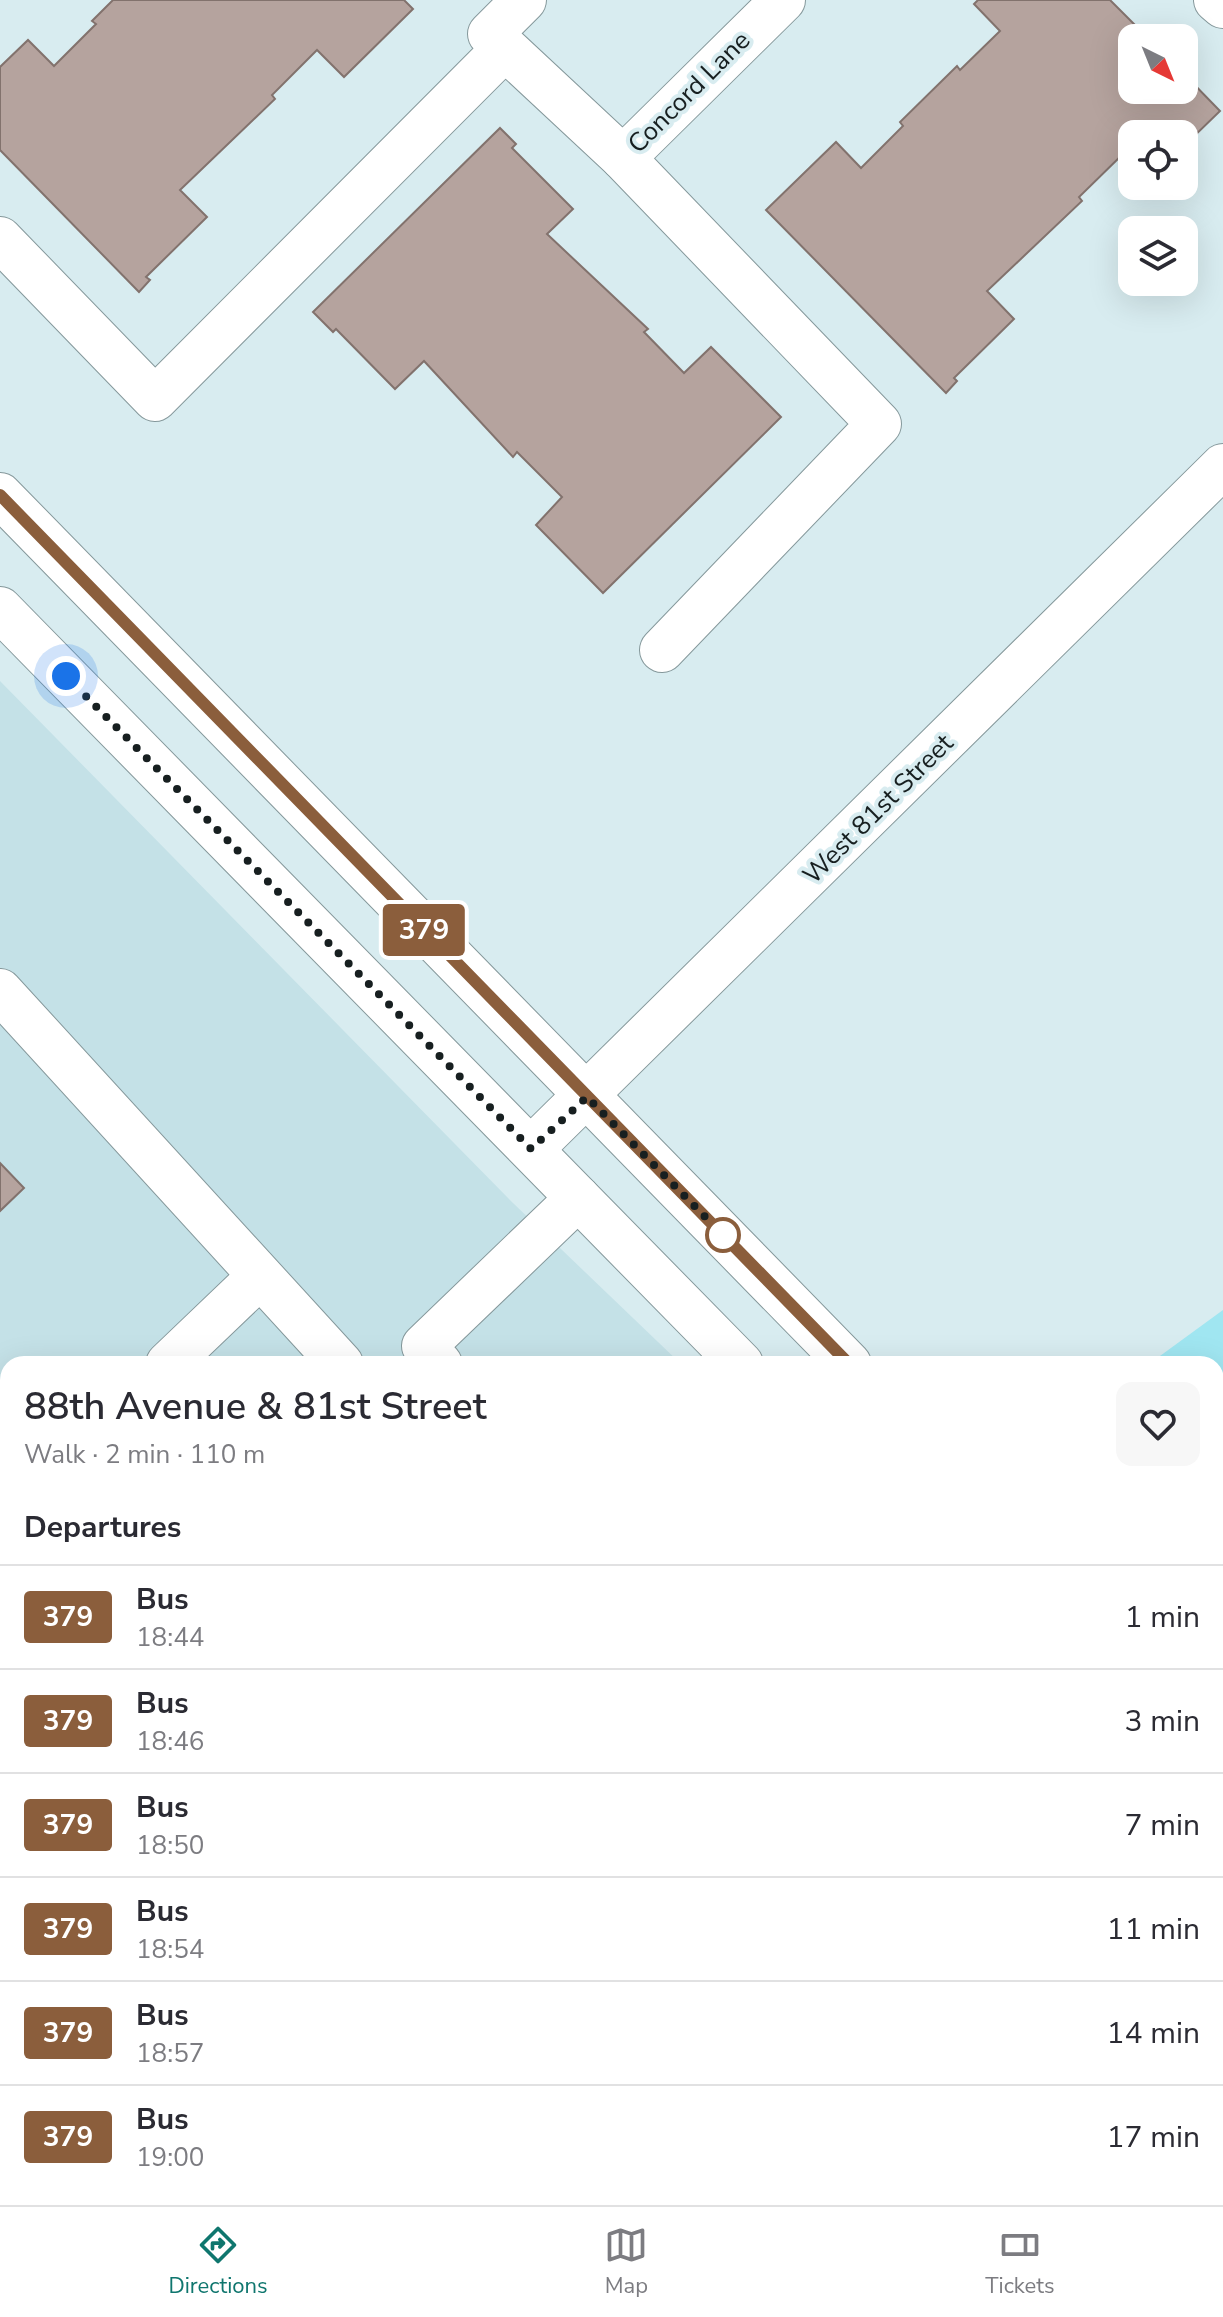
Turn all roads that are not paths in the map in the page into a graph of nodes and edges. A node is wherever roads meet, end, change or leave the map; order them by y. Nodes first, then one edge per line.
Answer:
1 (783, 0) edge
2 (1216, 0) edge
3 (522, 1) edge
4 (1223, 6) edge
5 (504, 49) junction
6 (623, 158) junction
7 (0, 239) edge
8 (1223, 466) edge
9 (0, 495) edge
10 (0, 609) edge
11 (662, 650) dead end
12 (0, 991) edge
13 (587, 1097) junction
14 (531, 1149) junction
15 (578, 1198) junction
16 (259, 1277) junction
17 (176, 1356) edge
18 (333, 1356) edge
19 (426, 1356) edge
20 (733, 1356) edge
21 (841, 1356) edge

1 - 6 main road, Concord Lane
2 - 4 main road
3 - 5 main road
5 - 6 main road, Concord Lane
5 - 7 main road
6 - 11 main road
8 - 13 main road, West 81st Street
9 - 13 main road
10 - 14 main road
12 - 16 main road
13 - 14 main road, West 81st Street
13 - 21 main road
14 - 15 main road
15 - 19 main road
15 - 20 main road
16 - 17 main road
16 - 18 main road

